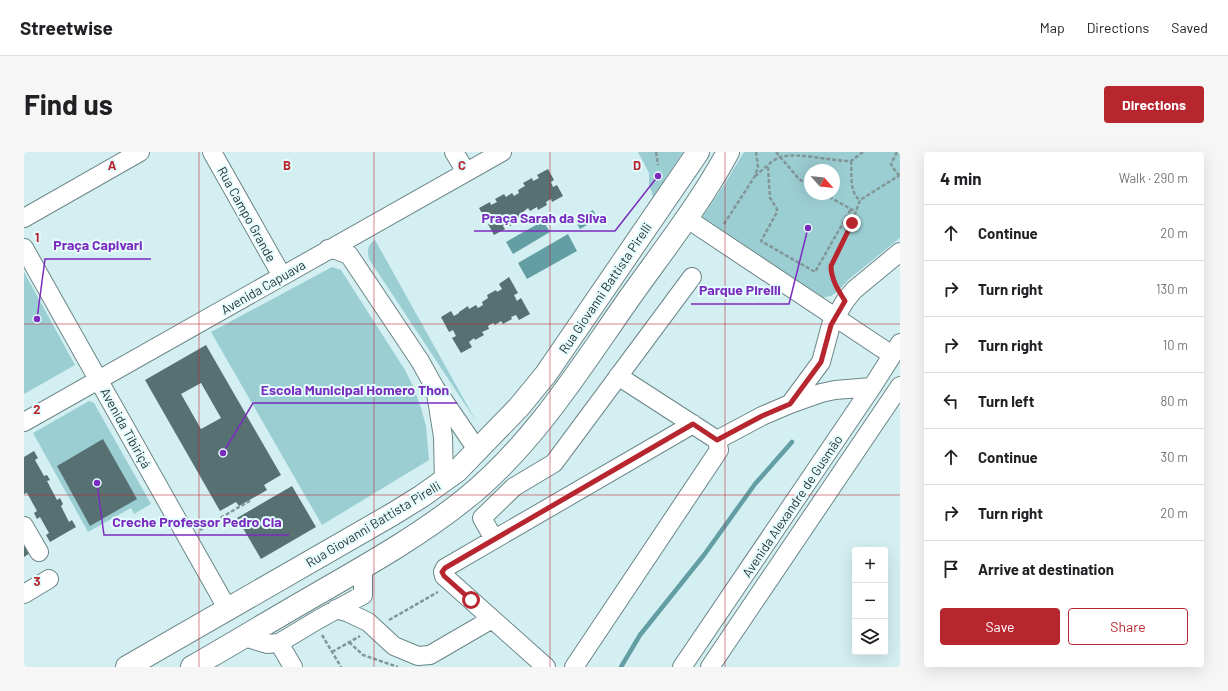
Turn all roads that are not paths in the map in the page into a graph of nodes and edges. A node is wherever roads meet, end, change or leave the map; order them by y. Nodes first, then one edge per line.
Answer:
1 (140, 152) edge
2 (212, 152) edge
3 (454, 152) edge
4 (502, 152) edge
5 (698, 152) edge
6 (728, 152) edge
7 (466, 172) junction
8 (24, 218) edge
9 (686, 218) junction
10 (357, 233) junction
11 (24, 248) edge
12 (328, 249) junction
13 (900, 252) edge
14 (349, 255) junction
15 (282, 276) junction
16 (692, 277) dead end
17 (835, 318) junction
18 (896, 349) edge
19 (618, 376) junction
20 (98, 379) junction
21 (900, 386) edge
22 (872, 387) junction
23 (435, 388) junction
24 (790, 404) junction
25 (26, 415) edge
26 (693, 424) junction
27 (717, 440) junction
28 (478, 450) junction
29 (506, 461) junction
30 (444, 482) junction
31 (24, 526) edge
32 (494, 539) junction
33 (39, 552) dead end
34 (363, 567) junction
35 (49, 579) dead end
36 (24, 594) edge
37 (362, 595) junction
38 (227, 608) junction
39 (336, 609) junction
40 (492, 619) junction
41 (371, 625) junction
42 (244, 637) junction
43 (279, 643) junction
44 (197, 666) edge
45 (127, 667) edge
46 (293, 667) edge
47 (546, 667) edge
48 (574, 667) edge
49 (682, 667) edge
50 (710, 667) edge

1 - 8 street
2 - 15 street, Rua Campo Grande
3 - 7 street
4 - 7 street, Avenida Capuava
5 - 28 highway, Rua Giovanni Battista Pirelli
6 - 9 highway, Rua Giovanni Battista Pirelli
7 - 10 street, Avenida Capuava
9 - 17 street
9 - 29 highway, Rua Giovanni Battista Pirelli
10 - 12 street, Avenida Capuava
10 - 14 street
11 - 20 street, Avenida Tibiriçá
12 - 14 street
12 - 15 street, Avenida Capuava
13 - 17 street
14 - 23 street
15 - 20 street, Avenida Capuava
16 - 19 street
17 - 18 street
17 - 24 street
18 - 22 street, Avenida Alexandre de Gusmão
19 - 26 street
19 - 32 street
20 - 25 street, Avenida Capuava
20 - 38 street, Avenida Tibiriçá
21 - 50 street
22 - 24 street
22 - 49 street, Avenida Alexandre de Gusmão
23 - 28 street
23 - 30 street
24 - 27 street
26 - 27 street
26 - 32 street
27 - 48 street
28 - 29 highway
28 - 30 highway, Rua Giovanni Battista Pirelli
29 - 34 highway, Rua Giovanni Battista Pirelli
30 - 38 highway, Rua Giovanni Battista Pirelli
31 - 33 street
32 - 40 street
34 - 37 street
34 - 42 highway, Rua Giovanni Battista Pirelli
35 - 36 street
37 - 39 street
37 - 41 street
38 - 45 highway, Rua Giovanni Battista Pirelli
39 - 41 street
39 - 43 street
40 - 41 street
40 - 47 street
42 - 43 street
42 - 44 highway, Rua Giovanni Battista Pirelli
43 - 46 street

